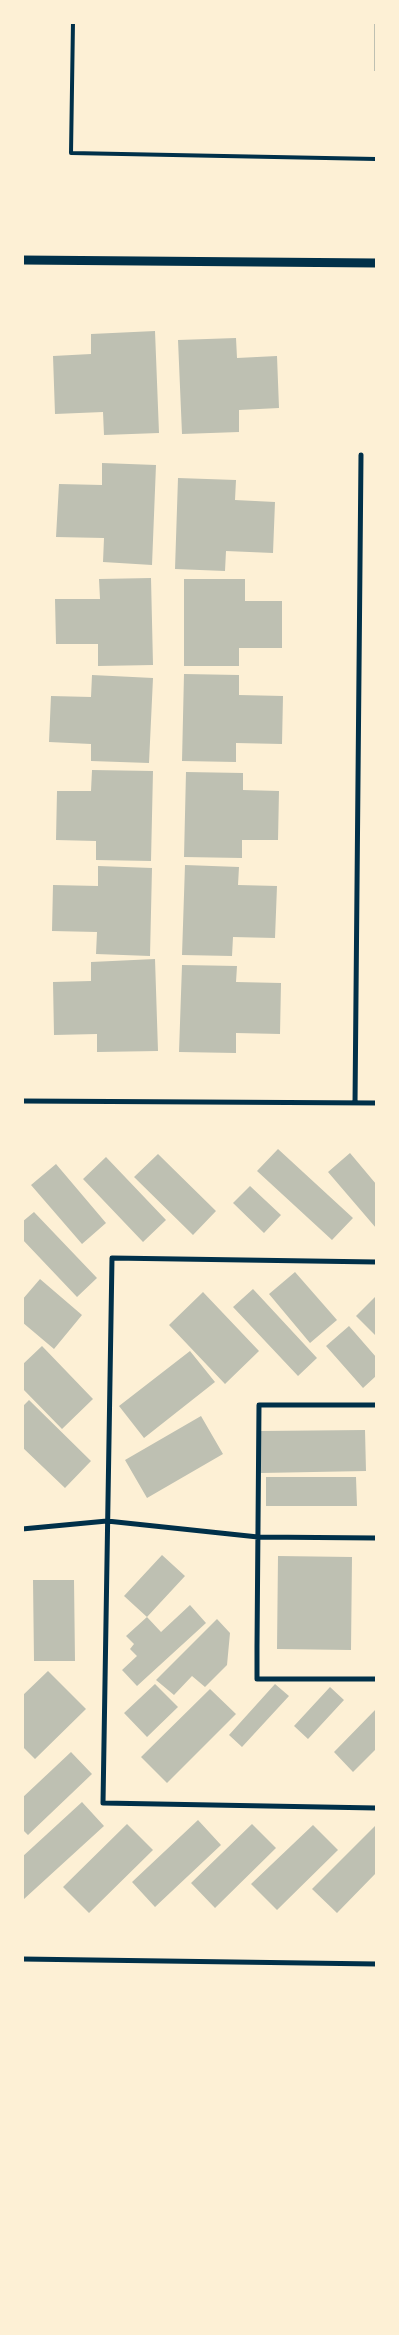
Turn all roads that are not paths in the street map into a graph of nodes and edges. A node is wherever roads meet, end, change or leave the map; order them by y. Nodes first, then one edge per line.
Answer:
1 (73, 22) edge
2 (376, 159) edge
3 (22, 260) edge
4 (376, 263) edge
5 (361, 455) dead end
6 (22, 1101) edge
7 (355, 1103) junction
8 (376, 1103) edge
9 (376, 1262) edge
10 (376, 1405) edge
11 (107, 1521) junction
12 (22, 1529) edge
13 (258, 1537) junction
14 (376, 1538) edge
15 (376, 1679) edge
16 (376, 1808) edge
17 (22, 1959) edge
18 (376, 1964) edge

1 - 2 lane
3 - 4 street
5 - 7 street
6 - 7 street
7 - 8 street
9 - 11 street
10 - 13 street
11 - 12 street
11 - 13 street
11 - 16 street
13 - 14 street
13 - 15 street
17 - 18 street

